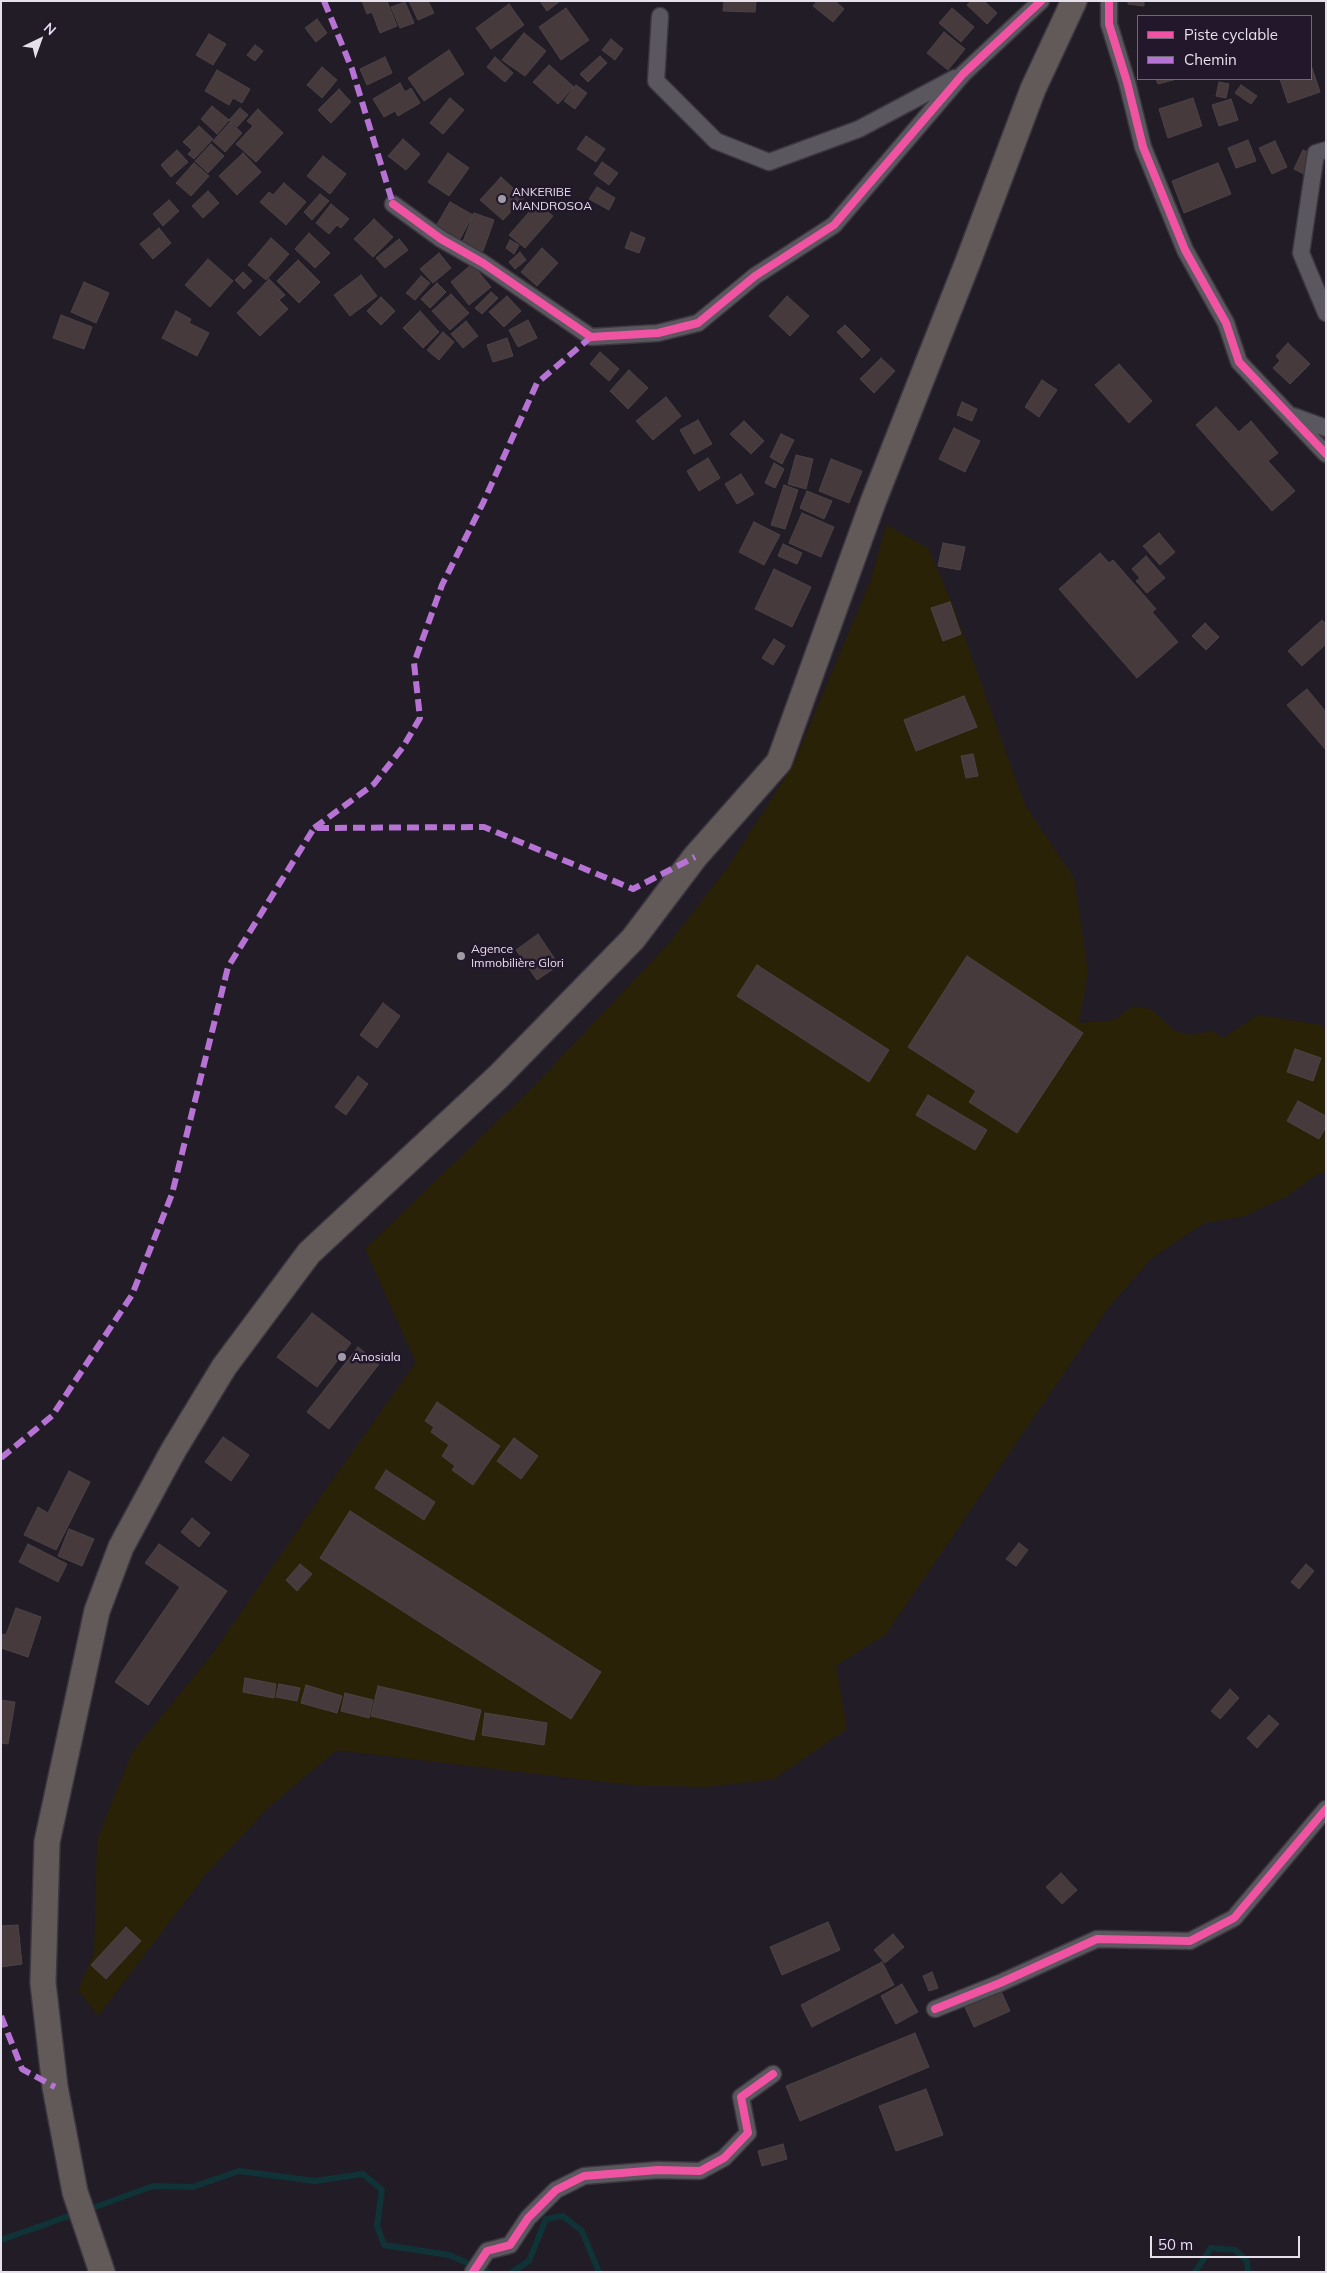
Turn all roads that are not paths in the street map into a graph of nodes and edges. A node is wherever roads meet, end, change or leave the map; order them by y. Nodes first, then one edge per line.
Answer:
1 (1041, 1) edge
2 (1074, 1) edge
3 (1109, 1) edge
4 (660, 16) dead end
5 (963, 74) junction
6 (1326, 150) edge
7 (393, 204) dead end
8 (1326, 313) edge
9 (1288, 414) junction
10 (1326, 428) edge
11 (1326, 454) edge
12 (1326, 1809) edge
13 (935, 2009) dead end
14 (773, 2074) dead end
15 (102, 2272) edge
16 (473, 2272) edge

1 - 5 street
2 - 15 main road
3 - 9 street
4 - 5 street
5 - 7 street
6 - 8 street
9 - 10 street
9 - 11 street
12 - 13 street
14 - 16 street

